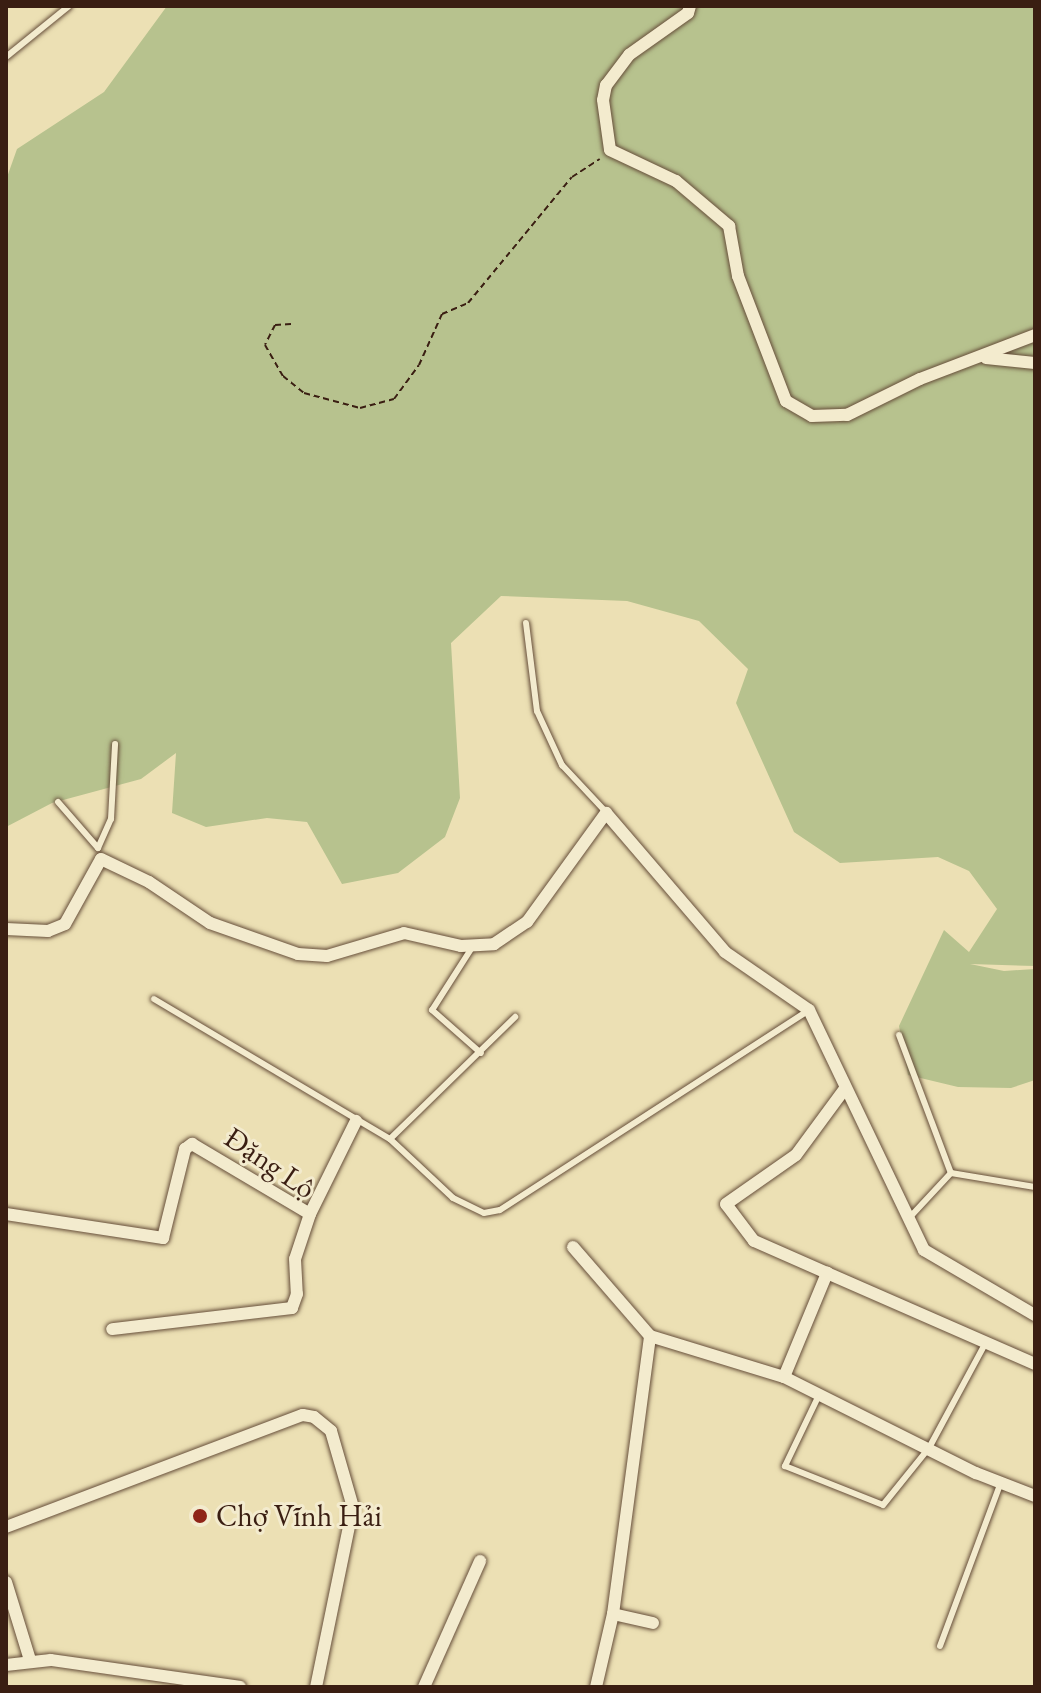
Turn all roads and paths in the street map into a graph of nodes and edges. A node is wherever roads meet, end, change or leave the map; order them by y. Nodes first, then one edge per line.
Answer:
1 (69, 6) edge
2 (690, 6) edge
3 (6, 57) edge
4 (610, 150) junction
5 (291, 324) dead end
6 (1035, 335) edge
7 (983, 358) junction
8 (1035, 363) edge
9 (526, 623) dead end
10 (115, 744) dead end
11 (58, 802) dead end
12 (606, 813) junction
13 (99, 854) junction
14 (6, 929) edge
15 (473, 946) junction
16 (154, 999) dead end
17 (809, 1010) junction
18 (515, 1017) dead end
19 (899, 1035) dead end
20 (481, 1053) junction
21 (844, 1090) junction
22 (356, 1121) junction
23 (390, 1139) junction
24 (951, 1173) junction
25 (1035, 1187) edge
26 (6, 1214) edge
27 (310, 1214) junction
28 (911, 1216) junction
29 (573, 1247) dead end
30 (827, 1273) junction
31 (1035, 1315) edge
32 (112, 1329) dead end
33 (650, 1336) junction
34 (986, 1342) junction
35 (1035, 1364) edge
36 (784, 1377) junction
37 (820, 1394) junction
38 (929, 1448) junction
39 (1001, 1482) junction
40 (1035, 1496) edge
41 (6, 1527) edge
42 (480, 1561) dead end
43 (6, 1582) edge
44 (613, 1614) junction
45 (653, 1623) dead end
46 (940, 1646) dead end
47 (30, 1660) junction
48 (6, 1667) edge
49 (208, 1684) edge
50 (240, 1687) edge
51 (316, 1687) edge
52 (424, 1687) edge
53 (596, 1687) edge

1 - 3 lane
2 - 4 street
4 - 5 path
4 - 7 street
6 - 7 street
7 - 8 street
9 - 12 lane
10 - 13 lane
11 - 13 lane
12 - 15 street
12 - 17 street
13 - 14 street
13 - 15 street
15 - 20 lane
16 - 22 lane
17 - 21 street
17 - 23 lane
18 - 20 lane
19 - 24 lane
20 - 23 lane
21 - 28 street
21 - 30 street
22 - 23 lane
22 - 27 street
24 - 25 lane
24 - 28 lane
26 - 27 street, Đặng Lộ
27 - 32 street, Đặng Lộ
28 - 31 street
29 - 33 street
30 - 34 street
30 - 36 street
33 - 36 street
33 - 44 street
34 - 35 street
34 - 38 lane
36 - 37 street
37 - 38 street
37 - 38 lane
38 - 39 street
39 - 40 street
39 - 46 lane
41 - 51 street
42 - 52 street
43 - 47 street
44 - 45 street
44 - 53 street
47 - 48 street
47 - 49 street
49 - 50 street

